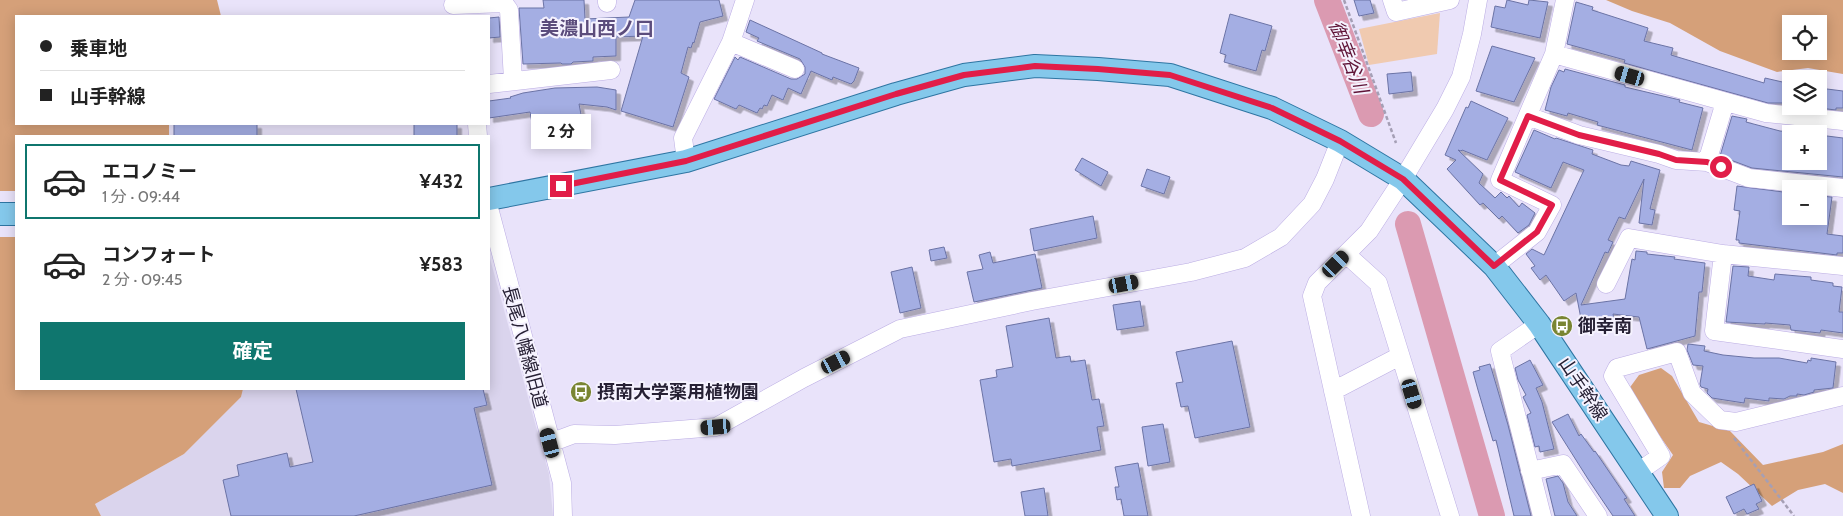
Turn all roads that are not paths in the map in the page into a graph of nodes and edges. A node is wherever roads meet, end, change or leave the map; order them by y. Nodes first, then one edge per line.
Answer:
1 (745, 0) edge
2 (1392, 0) edge
3 (1450, 0) edge
4 (1478, 0) edge
5 (1565, 0) edge
6 (454, 7) edge
7 (731, 42) junction
8 (1554, 54) junction
9 (611, 70) dead end
10 (795, 70) dead end
11 (513, 80) junction
12 (490, 84) edge
13 (1725, 102) junction
14 (1528, 116) junction
15 (1843, 121) edge
16 (1340, 141) junction
17 (686, 161) junction
18 (1707, 162) junction
19 (1403, 179) junction
20 (1843, 188) edge
21 (490, 199) edge
22 (490, 212) edge
23 (0, 214) edge
24 (15, 214) edge
25 (1346, 254) junction
26 (1723, 254) junction
27 (1494, 266) junction
28 (1843, 266) edge
29 (1606, 284) dead end
30 (1539, 324) junction
31 (1843, 349) edge
32 (1400, 356) junction
33 (1333, 391) junction
34 (1843, 396) edge
35 (550, 443) junction
36 (1530, 471) junction
37 (1638, 472) junction
38 (563, 516) edge
39 (1360, 516) edge
40 (1450, 516) edge
41 (1542, 516) edge
42 (1598, 516) edge
43 (1667, 516) edge

1 - 7 street
2 - 3 street
4 - 19 street
5 - 8 street
6 - 11 street
7 - 10 street
7 - 17 street
8 - 13 street
8 - 14 street
9 - 11 street
11 - 12 street
13 - 15 street
13 - 18 street
14 - 18 street
14 - 27 street
16 - 17 main road, 山手幹線
16 - 19 main road, 山手幹線
16 - 35 street
17 - 21 main road, 山手幹線
18 - 20 street
19 - 25 street
19 - 27 main road, 山手幹線
22 - 35 street, 長尾八幡線旧道
23 - 24 main road
25 - 32 street
25 - 33 street
26 - 28 street
26 - 29 street
26 - 31 street
27 - 30 main road, 山手幹線
30 - 36 street
30 - 37 main road, 山手幹線
32 - 33 street
32 - 40 street
33 - 39 street
34 - 37 street
35 - 38 street, 長尾八幡線旧道
36 - 41 street
36 - 42 street
37 - 43 main road, 山手幹線

